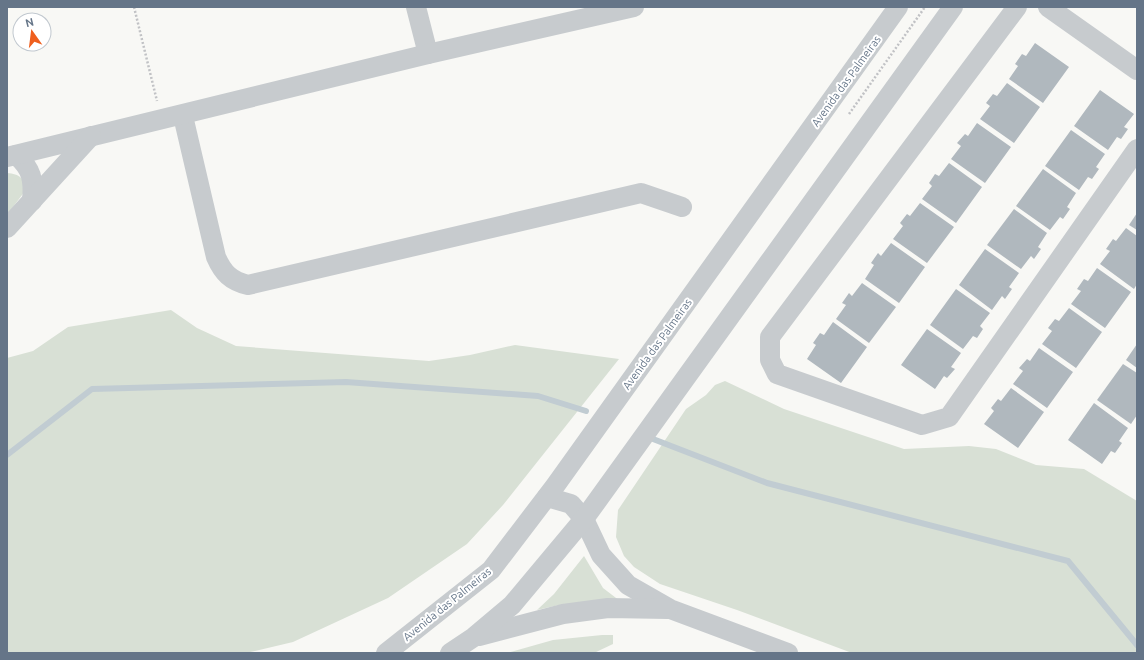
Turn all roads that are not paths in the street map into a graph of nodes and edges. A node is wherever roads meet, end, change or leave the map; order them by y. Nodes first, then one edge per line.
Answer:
1 (416, 7) edge
2 (634, 7) edge
3 (898, 7) edge
4 (953, 7) edge
5 (1017, 7) edge
6 (1048, 7) edge
7 (428, 54) junction
8 (1137, 70) edge
9 (183, 116) junction
10 (91, 136) junction
11 (1137, 149) edge
12 (11, 156) edge
13 (32, 201) junction
14 (682, 207) dead end
15 (7, 228) edge
16 (547, 496) junction
17 (584, 519) junction
18 (670, 609) junction
19 (474, 637) junction
20 (386, 653) edge
21 (450, 653) edge
22 (788, 653) edge

1 - 7 street
2 - 7 street
3 - 16 street, Avenida das Palmeiras
4 - 17 street
5 - 11 street
6 - 8 street
7 - 9 street
9 - 10 street
9 - 14 street
10 - 12 street
10 - 13 street
12 - 13 street
13 - 15 street
16 - 17 street
16 - 20 street, Avenida das Palmeiras
17 - 18 street
17 - 19 street
18 - 19 street
18 - 22 street
19 - 21 street

